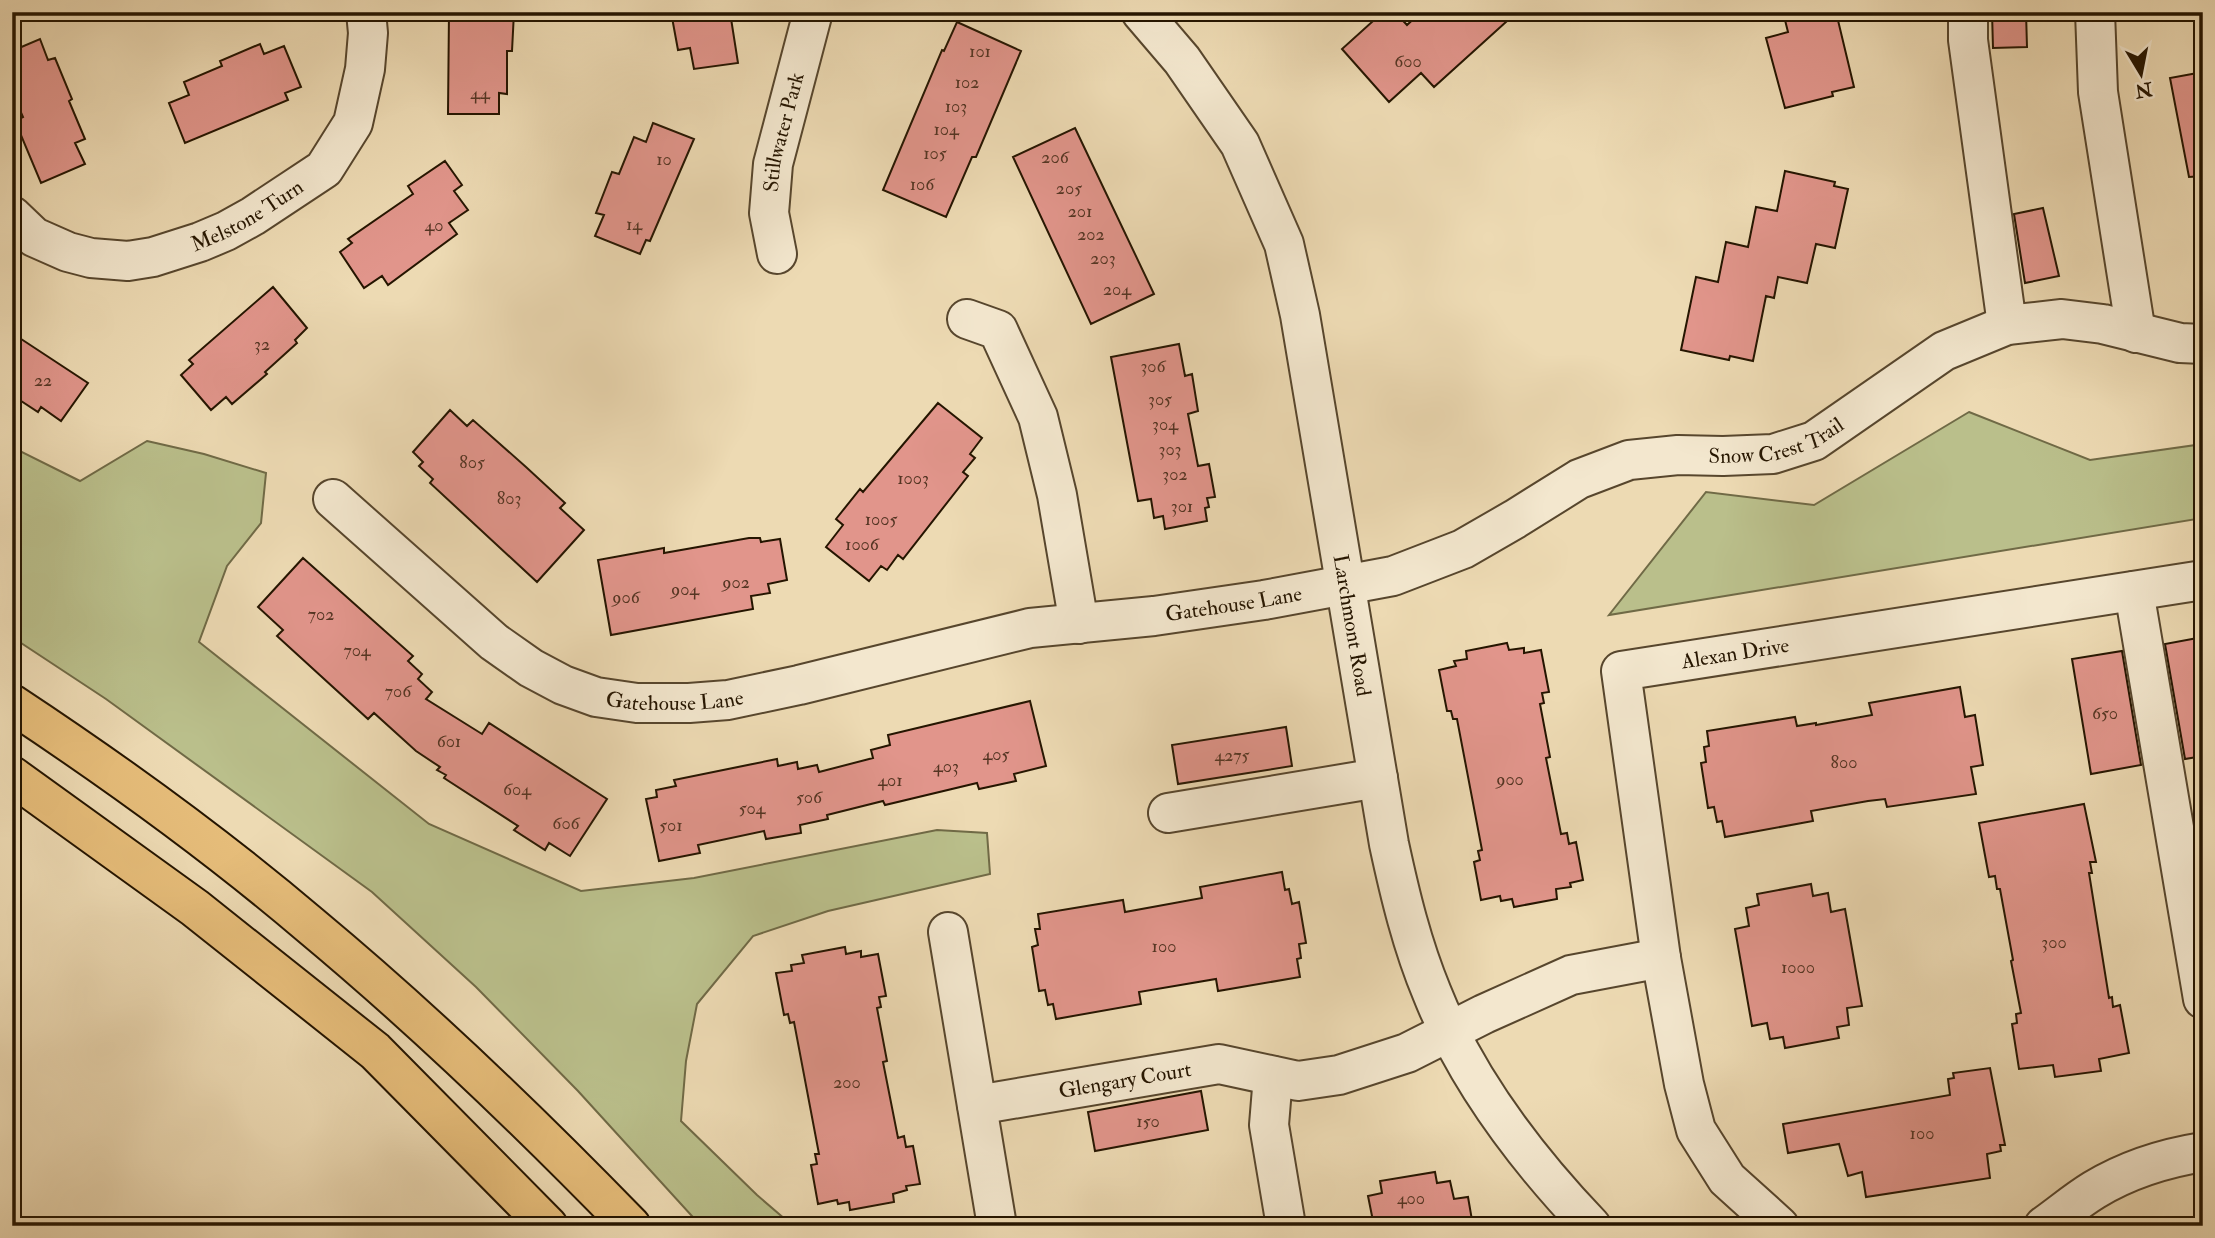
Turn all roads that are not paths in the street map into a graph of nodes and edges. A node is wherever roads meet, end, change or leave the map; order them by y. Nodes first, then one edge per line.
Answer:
1 (366, 12) edge
2 (813, 12) edge
3 (1141, 12) edge
4 (1968, 12) edge
5 (2095, 12) edge
6 (12, 216) edge
7 (777, 254) dead end
8 (967, 318) dead end
9 (2007, 325) junction
10 (2136, 333) junction
11 (2203, 344) edge
12 (333, 499) dead end
13 (2203, 580) edge
14 (1346, 584) junction
15 (2134, 592) junction
16 (1079, 624) junction
17 (12, 704) edge
18 (12, 775) edge
19 (1378, 778) junction
20 (1168, 813) dead end
21 (948, 932) dead end
22 (1661, 958) junction
23 (2203, 999) edge
24 (1450, 1033) junction
25 (1273, 1076) junction
26 (977, 1105) junction
27 (2203, 1152) edge
28 (548, 1226) edge
29 (631, 1226) edge
30 (997, 1226) edge
31 (1286, 1226) edge
32 (1591, 1226) edge
33 (1779, 1226) edge
34 (2044, 1226) edge

1 - 6 street, Melstone Turn
2 - 7 street, Stillwater Park
3 - 14 street, Larchmont Road
4 - 9 street
5 - 10 street
8 - 16 street
9 - 10 street, Snow Crest Trail
9 - 14 street, Snow Crest Trail
10 - 11 street, Snow Crest Trail
12 - 16 street, Gatehouse Lane
13 - 15 street, Alexan Drive
14 - 16 street, Gatehouse Lane
14 - 19 street, Larchmont Road
15 - 22 street, Alexan Drive
15 - 23 street
17 - 29 highway
18 - 28 highway
19 - 20 street
19 - 24 street, Larchmont Road
21 - 26 street
22 - 24 street
22 - 33 street, Alexan Drive
24 - 25 street, Glengary Court
24 - 32 street, Larchmont Road
25 - 26 street, Glengary Court
25 - 31 street
26 - 30 street
27 - 34 street

